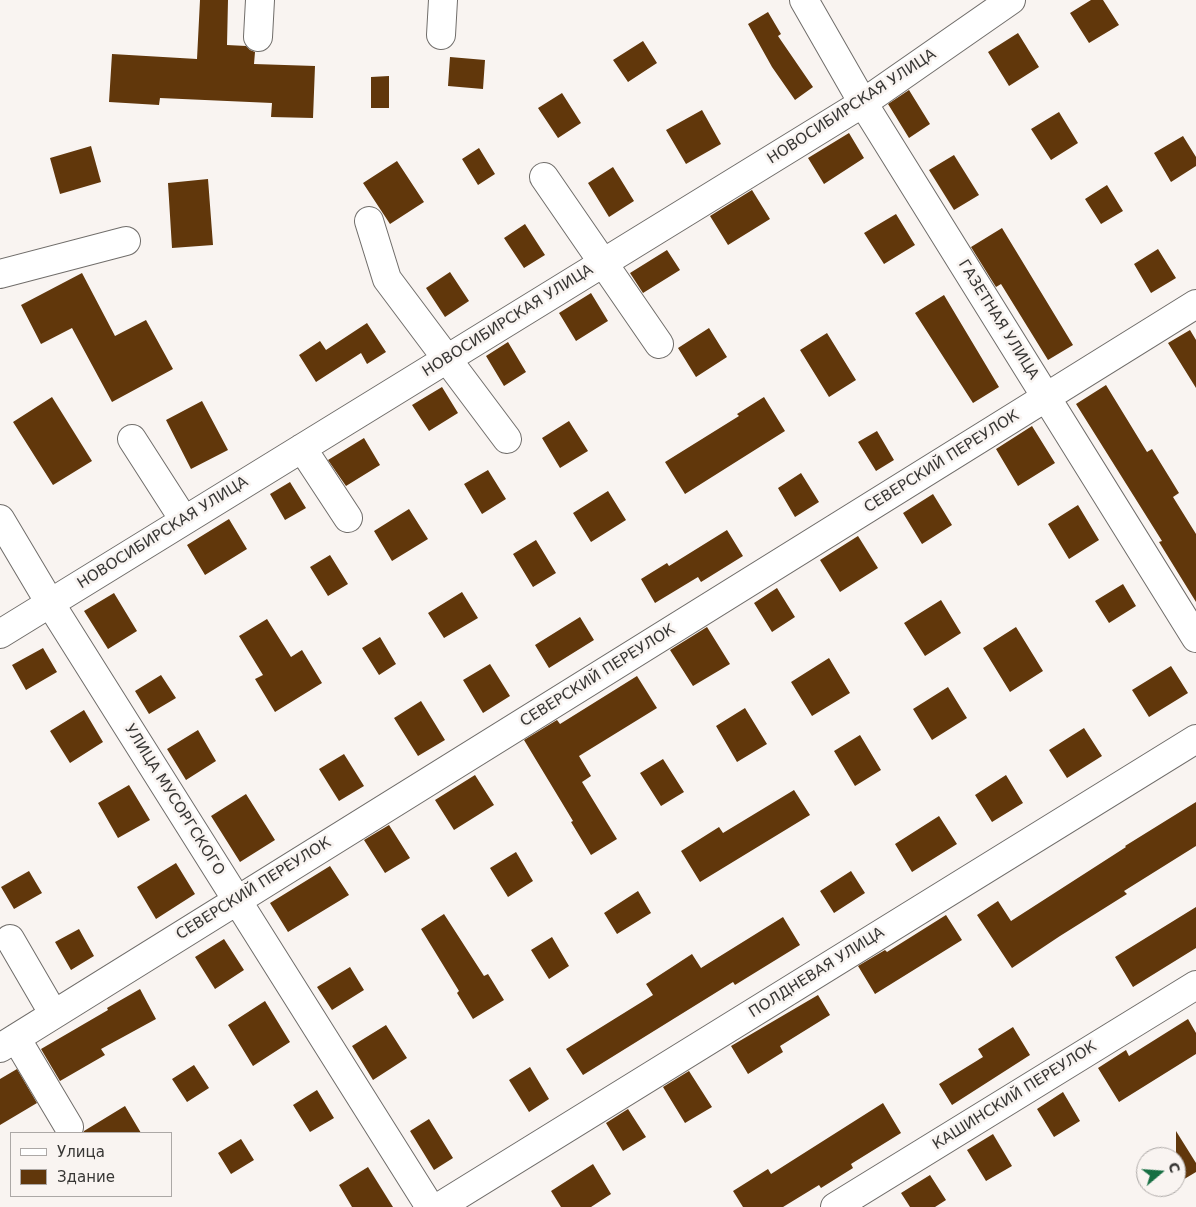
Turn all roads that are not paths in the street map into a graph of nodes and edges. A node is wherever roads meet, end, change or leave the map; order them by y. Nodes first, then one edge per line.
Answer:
1 (260, 0) edge
2 (443, 0) edge
3 (804, 0) edge
4 (1011, 0) edge
5 (440, 35) dead end
6 (258, 37) dead end
7 (863, 103) junction
8 (544, 177) dead end
9 (369, 221) dead end
10 (126, 241) dead end
11 (602, 263) junction
12 (0, 274) edge
13 (1196, 304) edge
14 (659, 344) dead end
15 (447, 359) junction
16 (1046, 398) junction
17 (132, 439) dead end
18 (507, 439) dead end
19 (302, 448) junction
20 (348, 518) dead end
21 (0, 519) edge
22 (184, 520) junction
23 (50, 603) junction
24 (0, 634) edge
25 (1196, 638) edge
26 (1196, 739) edge
27 (236, 900) junction
28 (10, 939) dead end
29 (1196, 985) edge
30 (53, 1013) junction
31 (8, 1043) edge
32 (69, 1126) dead end
33 (430, 1207) edge
34 (438, 1207) edge
35 (835, 1207) edge

1 - 6 street
2 - 5 street
3 - 7 street, ГАЗЕТНАЯ УЛИЦА
4 - 7 street, НОВОСИБИРСКАЯ УЛИЦА
7 - 11 street, НОВОСИБИРСКАЯ УЛИЦА
7 - 16 street, ГАЗЕТНАЯ УЛИЦА
8 - 11 street
9 - 15 street
10 - 12 street
11 - 14 street
11 - 15 street, НОВОСИБИРСКАЯ УЛИЦА
13 - 16 street, СЕВЕРСКИЙ ПЕРЕУЛОК
15 - 18 street
15 - 19 street, НОВОСИБИРСКАЯ УЛИЦА
16 - 25 street, ГАЗЕТНАЯ УЛИЦА
16 - 27 street, СЕВЕРСКИЙ ПЕРЕУЛОК
17 - 22 street
19 - 20 street
19 - 22 street, НОВОСИБИРСКАЯ УЛИЦА
21 - 23 street, УЛИЦА МУСОРГСКОГО
22 - 23 street, НОВОСИБИРСКАЯ УЛИЦА
23 - 24 street, НОВОСИБИРСКАЯ УЛИЦА
23 - 27 street, УЛИЦА МУСОРГСКОГО
26 - 34 street, ПОЛДНЕВАЯ УЛИЦА
27 - 30 street, СЕВЕРСКИЙ ПЕРЕУЛОК
27 - 33 street, УЛИЦА МУСОРГСКОГО
28 - 30 street
29 - 35 street, КАШИНСКИЙ ПЕРЕУЛОК
30 - 31 street, СЕВЕРСКИЙ ПЕРЕУЛОК
31 - 32 street

